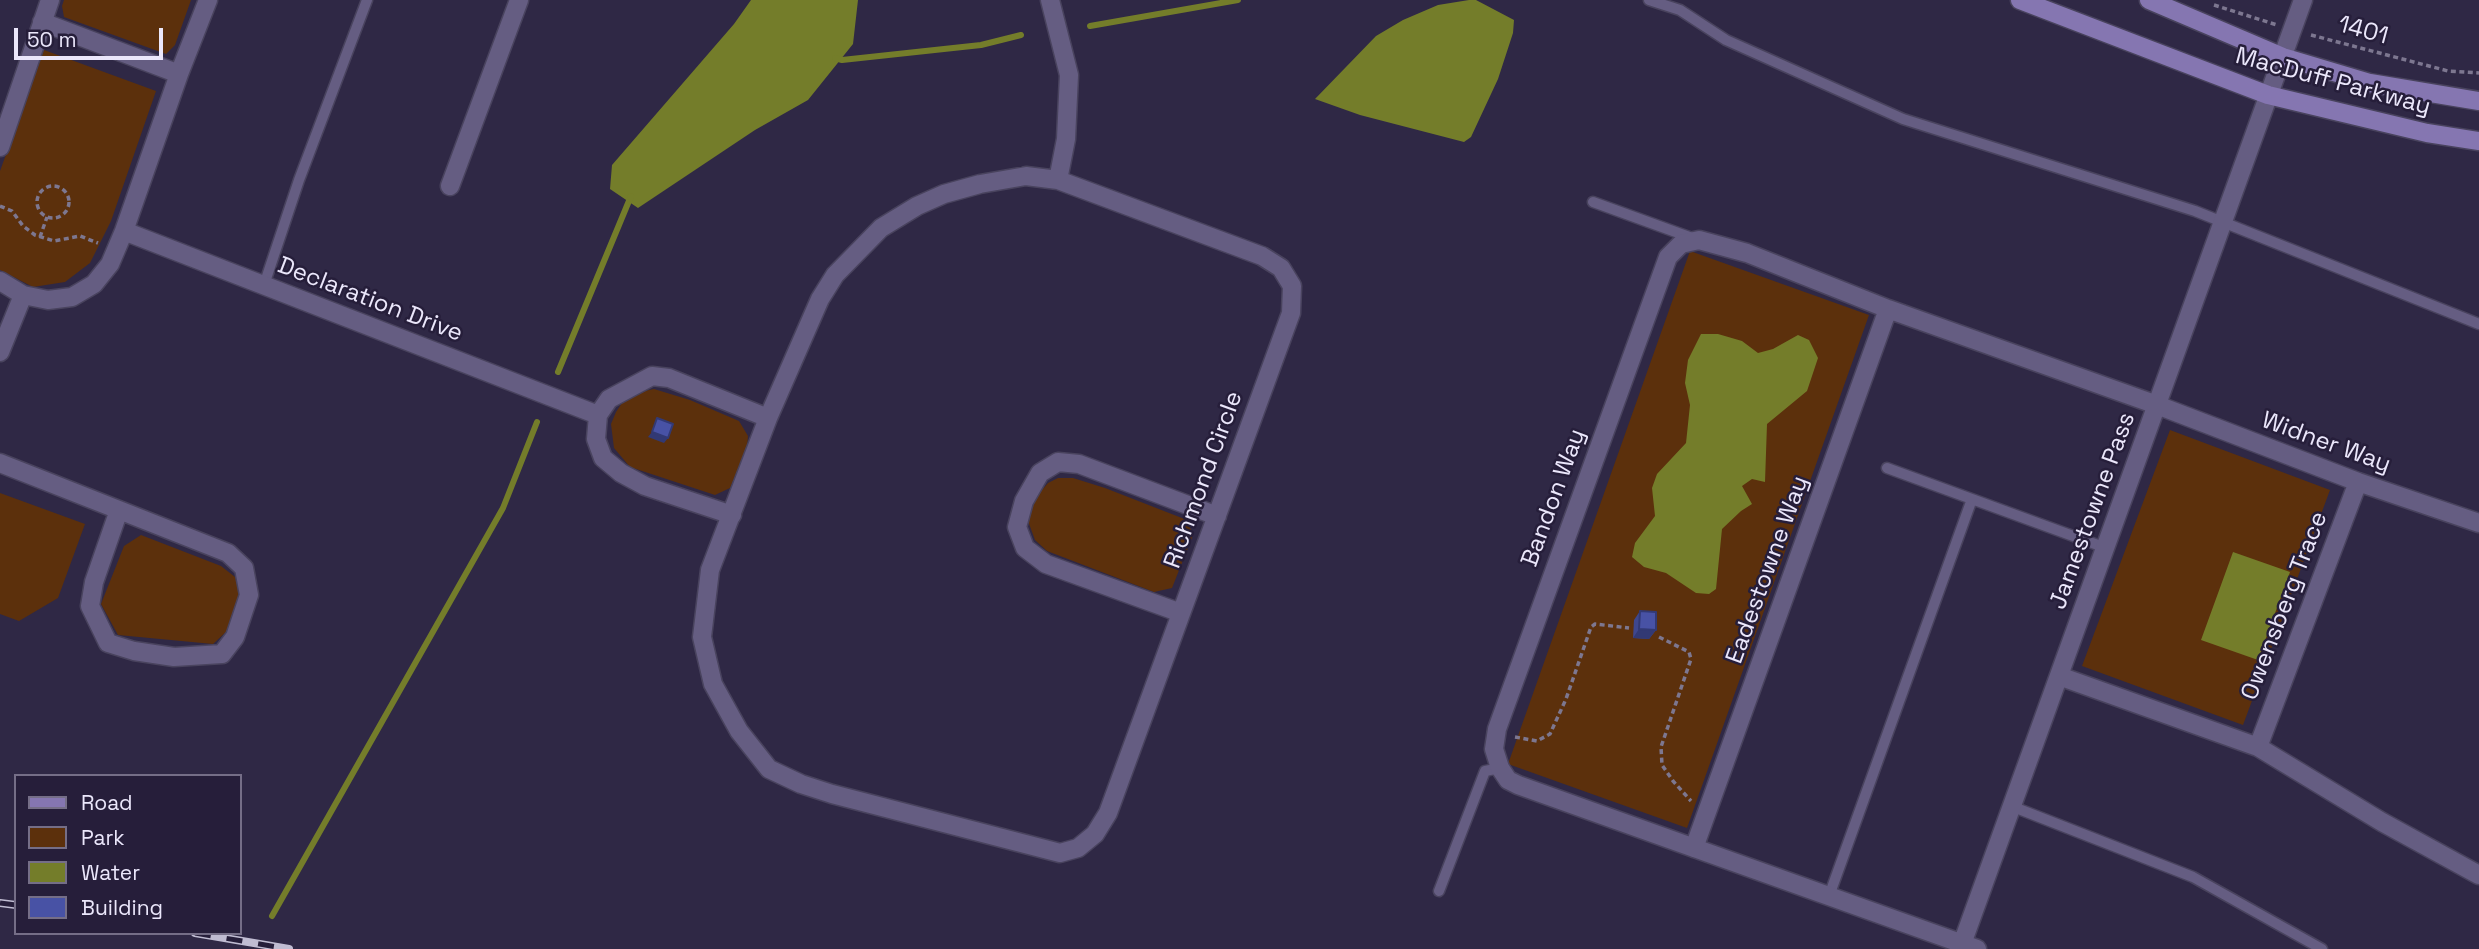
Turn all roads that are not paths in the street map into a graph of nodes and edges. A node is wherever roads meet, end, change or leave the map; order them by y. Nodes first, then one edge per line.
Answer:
1 (50, 0) edge
2 (208, 0) edge
3 (367, 0) edge
4 (519, 0) edge
5 (1050, 0) edge
6 (1649, 0) edge
7 (2020, 0) edge
8 (2149, 0) edge
9 (2303, 0) edge
10 (42, 22) junction
11 (2283, 57) junction
12 (179, 74) junction
13 (2268, 95) junction
14 (2479, 100) edge
15 (2479, 141) edge
16 (0, 147) edge
17 (1058, 180) junction
18 (450, 186) dead end
19 (1593, 202) dead end
20 (2223, 224) junction
21 (124, 231) junction
22 (1699, 240) junction
23 (0, 281) edge
24 (264, 285) junction
25 (23, 296) junction
26 (1888, 309) junction
27 (2479, 324) edge
28 (0, 352) edge
29 (2157, 405) junction
30 (598, 415) junction
31 (768, 418) junction
32 (0, 464) edge
33 (1887, 468) dead end
34 (2358, 482) junction
35 (1972, 499) junction
36 (119, 510) junction
37 (732, 515) junction
38 (1217, 516) junction
39 (2479, 523) edge
40 (2106, 548) junction
41 (1181, 613) junction
42 (2059, 676) junction
43 (2258, 747) junction
44 (1500, 768) junction
45 (2011, 806) junction
46 (1694, 848) junction
47 (2479, 875) edge
48 (1439, 891) dead end
49 (1829, 896) junction
50 (1970, 946) edge
51 (2322, 949) edge

1 - 10 street
2 - 12 street
3 - 24 lane
4 - 18 street
5 - 17 street
6 - 20 lane
7 - 13 street, MacDuff Parkway
8 - 11 street, MacDuff Parkway
9 - 11 street, Jamestowne Pass
10 - 12 street
10 - 16 street
11 - 13 street, Jamestowne Pass
11 - 14 street, MacDuff Parkway
12 - 21 street
13 - 15 street, MacDuff Parkway
13 - 20 street, Jamestowne Pass
17 - 31 street, Richmond Circle
17 - 38 street, Richmond Circle
19 - 22 lane
20 - 27 lane
20 - 29 street, Jamestowne Pass
21 - 24 street, Declaration Drive
21 - 25 street
22 - 26 street
22 - 44 street, Bandon Way
23 - 25 street
24 - 30 street, Declaration Drive
25 - 28 street
26 - 29 street
26 - 46 street, Eadestowne Way
29 - 34 street, Widner Way
29 - 40 street, Jamestowne Pass
30 - 31 street
30 - 37 street
31 - 37 street, Richmond Circle
32 - 36 street
33 - 35 lane
34 - 39 street, Widner Way
34 - 43 street, Owensberg Trace
35 - 40 lane
35 - 49 lane
36 - 36 street
37 - 41 street, Richmond Circle
38 - 41 street, Richmond Circle
38 - 41 street
40 - 42 street, Jamestowne Pass
42 - 43 street
42 - 45 street, Jamestowne Pass
43 - 47 street
44 - 46 street
44 - 48 lane
45 - 50 street, Jamestowne Pass
45 - 51 lane
46 - 49 street
49 - 50 street

